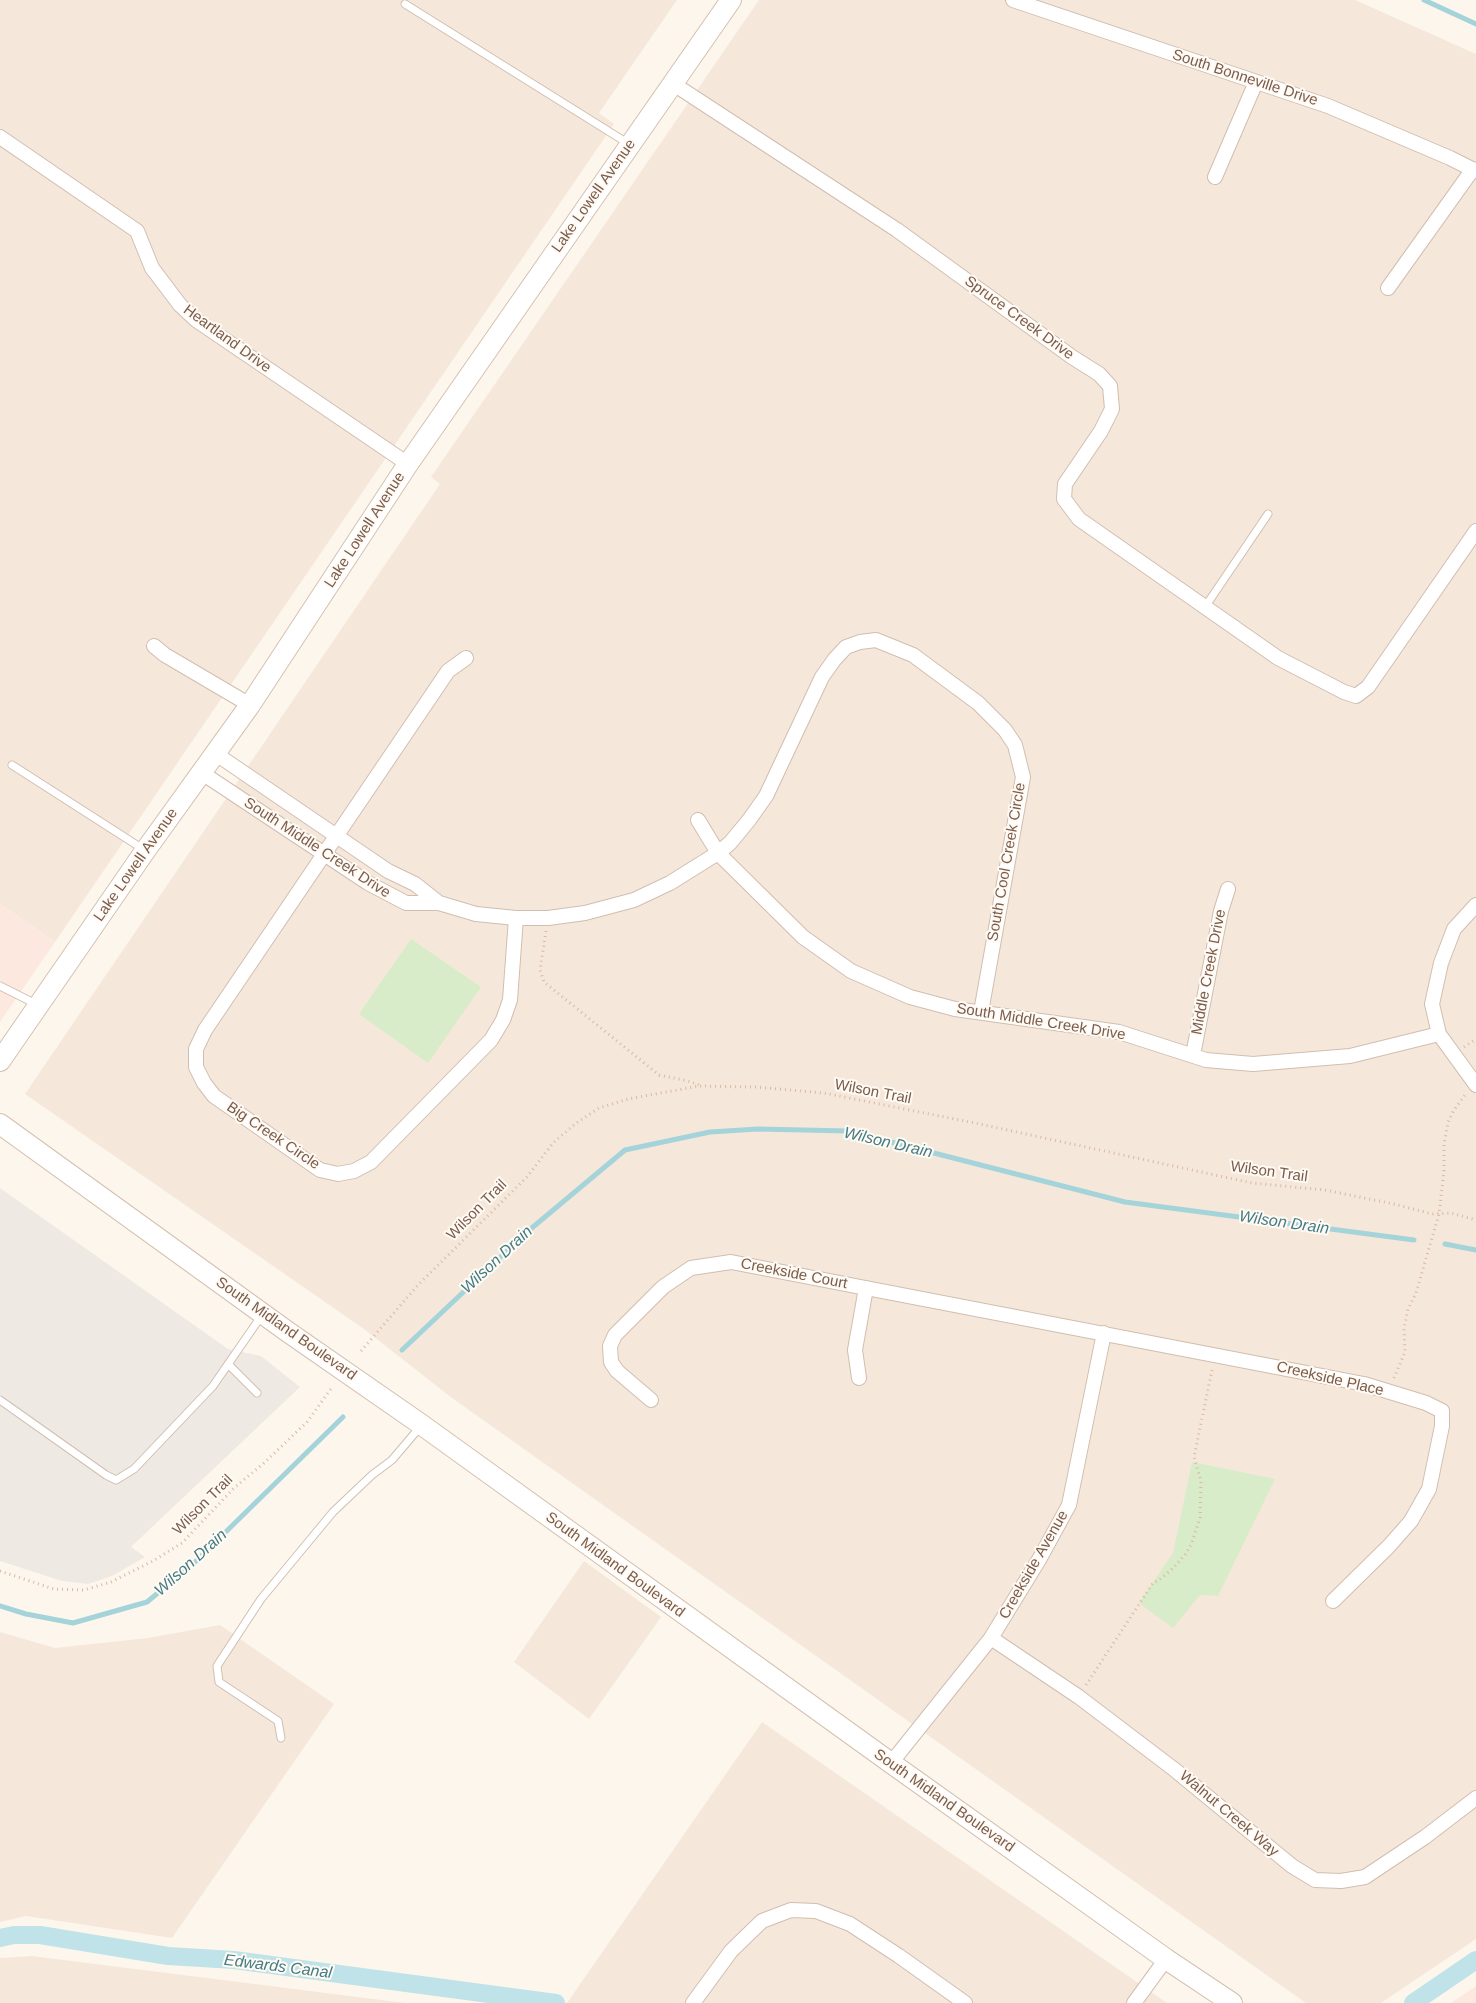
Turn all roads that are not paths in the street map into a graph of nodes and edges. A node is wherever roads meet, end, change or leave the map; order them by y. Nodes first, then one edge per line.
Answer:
1 (731, 0) edge
2 (1013, 0) edge
3 (405, 4) dead end
4 (1256, 82) junction
5 (672, 83) junction
6 (0, 137) edge
7 (629, 144) junction
8 (1474, 170) edge
9 (1215, 177) dead end
10 (1388, 288) dead end
11 (408, 464) junction
12 (1268, 514) dead end
13 (1476, 531) edge
14 (1205, 607) junction
15 (154, 646) dead end
16 (466, 658) dead end
17 (250, 705) junction
18 (216, 754) junction
19 (12, 765) dead end
20 (202, 773) junction
21 (698, 820) dead end
22 (337, 837) junction
23 (145, 851) junction
24 (718, 853) junction
25 (325, 855) junction
26 (1228, 889) dead end
27 (439, 903) junction
28 (1476, 905) edge
29 (516, 918) junction
30 (0, 986) edge
31 (39, 1005) junction
32 (981, 1012) junction
33 (1439, 1034) junction
34 (1193, 1055) junction
35 (0, 1061) edge
36 (1476, 1084) edge
37 (0, 1124) edge
38 (866, 1288) junction
39 (263, 1314) junction
40 (1021, 1318) joint
41 (1104, 1333) junction
42 (228, 1364) junction
43 (859, 1378) dead end
44 (257, 1393) dead end
45 (0, 1400) edge
46 (651, 1400) dead end
47 (422, 1425) junction
48 (1333, 1601) dead end
49 (991, 1638) junction
50 (281, 1738) dead end
51 (891, 1763) junction
52 (1476, 1798) edge
53 (1166, 1959) junction
54 (693, 2003) edge
55 (965, 2003) edge
56 (1134, 2003) edge
57 (1232, 2003) edge

1 - 5 main road, Lake Lowell Avenue
2 - 4 street, South Bonneville Drive
3 - 7 lane
4 - 8 street, South Bonneville Drive
4 - 9 street
5 - 7 main road, Lake Lowell Avenue
5 - 14 street, Spruce Creek Drive
6 - 11 street, Heartland Drive
7 - 11 main road, Lake Lowell Avenue
8 - 10 street
11 - 17 main road, Lake Lowell Avenue
12 - 14 lane
13 - 14 street, Spruce Creek Drive
15 - 17 street
16 - 22 street, South Middle Creek Drive
17 - 18 main road, Lake Lowell Avenue
18 - 20 main road, Lake Lowell Avenue
18 - 22 street, South Middle Creek Drive
19 - 23 lane
20 - 23 main road, Lake Lowell Avenue
20 - 25 street, South Middle Creek Drive
21 - 24 street, South Middle Creek Drive
22 - 25 street, Big Creek Circle
22 - 27 street, South Middle Creek Drive
23 - 31 main road, Lake Lowell Avenue
24 - 29 street, South Middle Creek Drive
24 - 32 street, South Middle Creek Drive
24 - 32 street, South Cool Creek Circle
25 - 27 street, South Middle Creek Drive
25 - 29 street, Big Creek Circle
26 - 34 street, Middle Creek Drive
27 - 29 street, South Middle Creek Drive
28 - 33 street
30 - 31 lane
31 - 35 main road, Lake Lowell Avenue
32 - 34 street, South Middle Creek Drive
33 - 34 street, South Middle Creek Drive
33 - 36 street
37 - 39 main road, South Midland Boulevard
38 - 40 street, Creekside Court
38 - 43 street
38 - 46 street, Creekside Court
39 - 42 lane
39 - 47 main road, South Midland Boulevard
40 - 41 street, Creekside Place
41 - 48 street, Creekside Place
41 - 49 street, Creekside Avenue
42 - 44 lane
42 - 45 lane
47 - 50 lane
47 - 51 main road, South Midland Boulevard
49 - 51 street, Creekside Avenue
49 - 52 street, Walnut Creek Way
51 - 53 main road, South Midland Boulevard
53 - 56 street
53 - 57 main road, South Midland Boulevard
54 - 55 street

